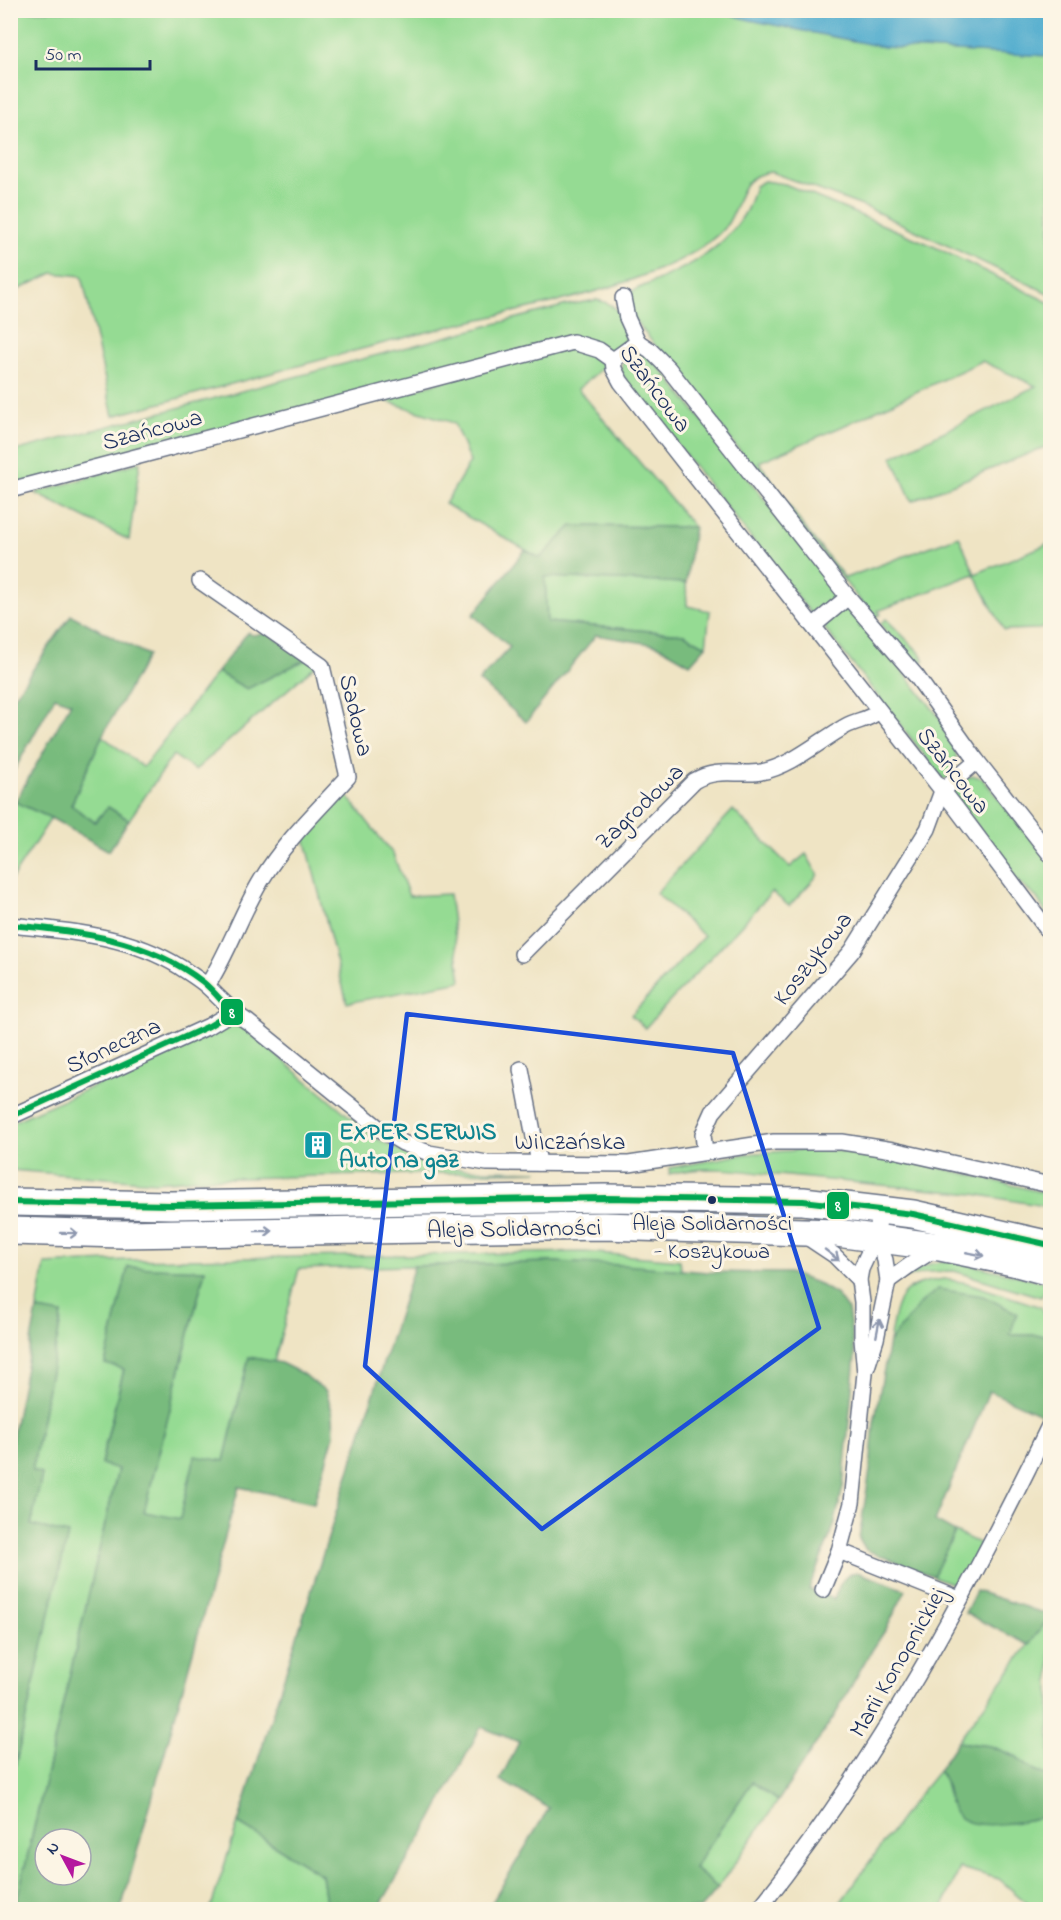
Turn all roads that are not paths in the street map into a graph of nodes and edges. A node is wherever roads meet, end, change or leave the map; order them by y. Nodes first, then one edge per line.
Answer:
1 (623, 298) dead end
2 (638, 342) junction
3 (613, 360) junction
4 (10, 490) edge
5 (200, 581) dead end
6 (848, 597) junction
7 (813, 626) junction
8 (879, 711) junction
9 (977, 761) junction
10 (942, 791) junction
11 (1050, 854) edge
12 (10, 925) edge
13 (1050, 933) edge
14 (522, 954) dead end
15 (207, 986) junction
16 (232, 1012) junction
17 (521, 1069) dead end
18 (10, 1117) edge
19 (705, 1152) junction
20 (539, 1163) junction
21 (1050, 1185) edge
22 (10, 1202) edge
23 (881, 1209) junction
24 (10, 1231) edge
25 (801, 1233) junction
26 (876, 1237) junction
27 (1050, 1245) edge
28 (940, 1247) junction
29 (1050, 1272) edge
30 (859, 1280) junction
31 (888, 1281) junction
32 (865, 1373) junction
33 (1050, 1424) edge
34 (839, 1551) junction
35 (823, 1590) dead end
36 (959, 1599) junction
37 (758, 1910) edge

1 - 2 street
2 - 3 street
2 - 6 street, Szańcowa
3 - 4 street, Szańcowa
3 - 7 street, Szańcowa
5 - 15 street, Sadowa
6 - 7 street
6 - 9 street, Szańcowa
7 - 8 street, Szańcowa
8 - 10 street, Szańcowa
8 - 14 street, Zagrodowa
9 - 10 street, Koszykowa
9 - 11 street, Szańcowa
10 - 13 street, Szańcowa
10 - 19 street, Koszykowa
12 - 15 street, WiIczańska
15 - 16 street, WiIczańska
16 - 18 street, Słoneczna
16 - 20 street, WiIczańska
17 - 20 street
19 - 20 street, WiIczańska
19 - 21 street, WiIczańska
22 - 23 highway, Aleja Solidarności
23 - 26 street
23 - 27 highway, Aleja Solidarności
24 -> 25 highway, Aleja Solidarności
25 - 26 highway, Aleja Solidarności
25 -> 30 street
26 - 28 highway, Aleja Solidarności
26 - 30 street
26 - 31 street
28 -> 29 highway, Aleja Solidarności
28 - 31 street
30 - 32 street
32 -> 31 street
32 - 34 street
33 - 36 street, Marii Konopnickiej
34 - 35 street
34 - 36 street
36 - 37 street, Marii Konopnickiej

